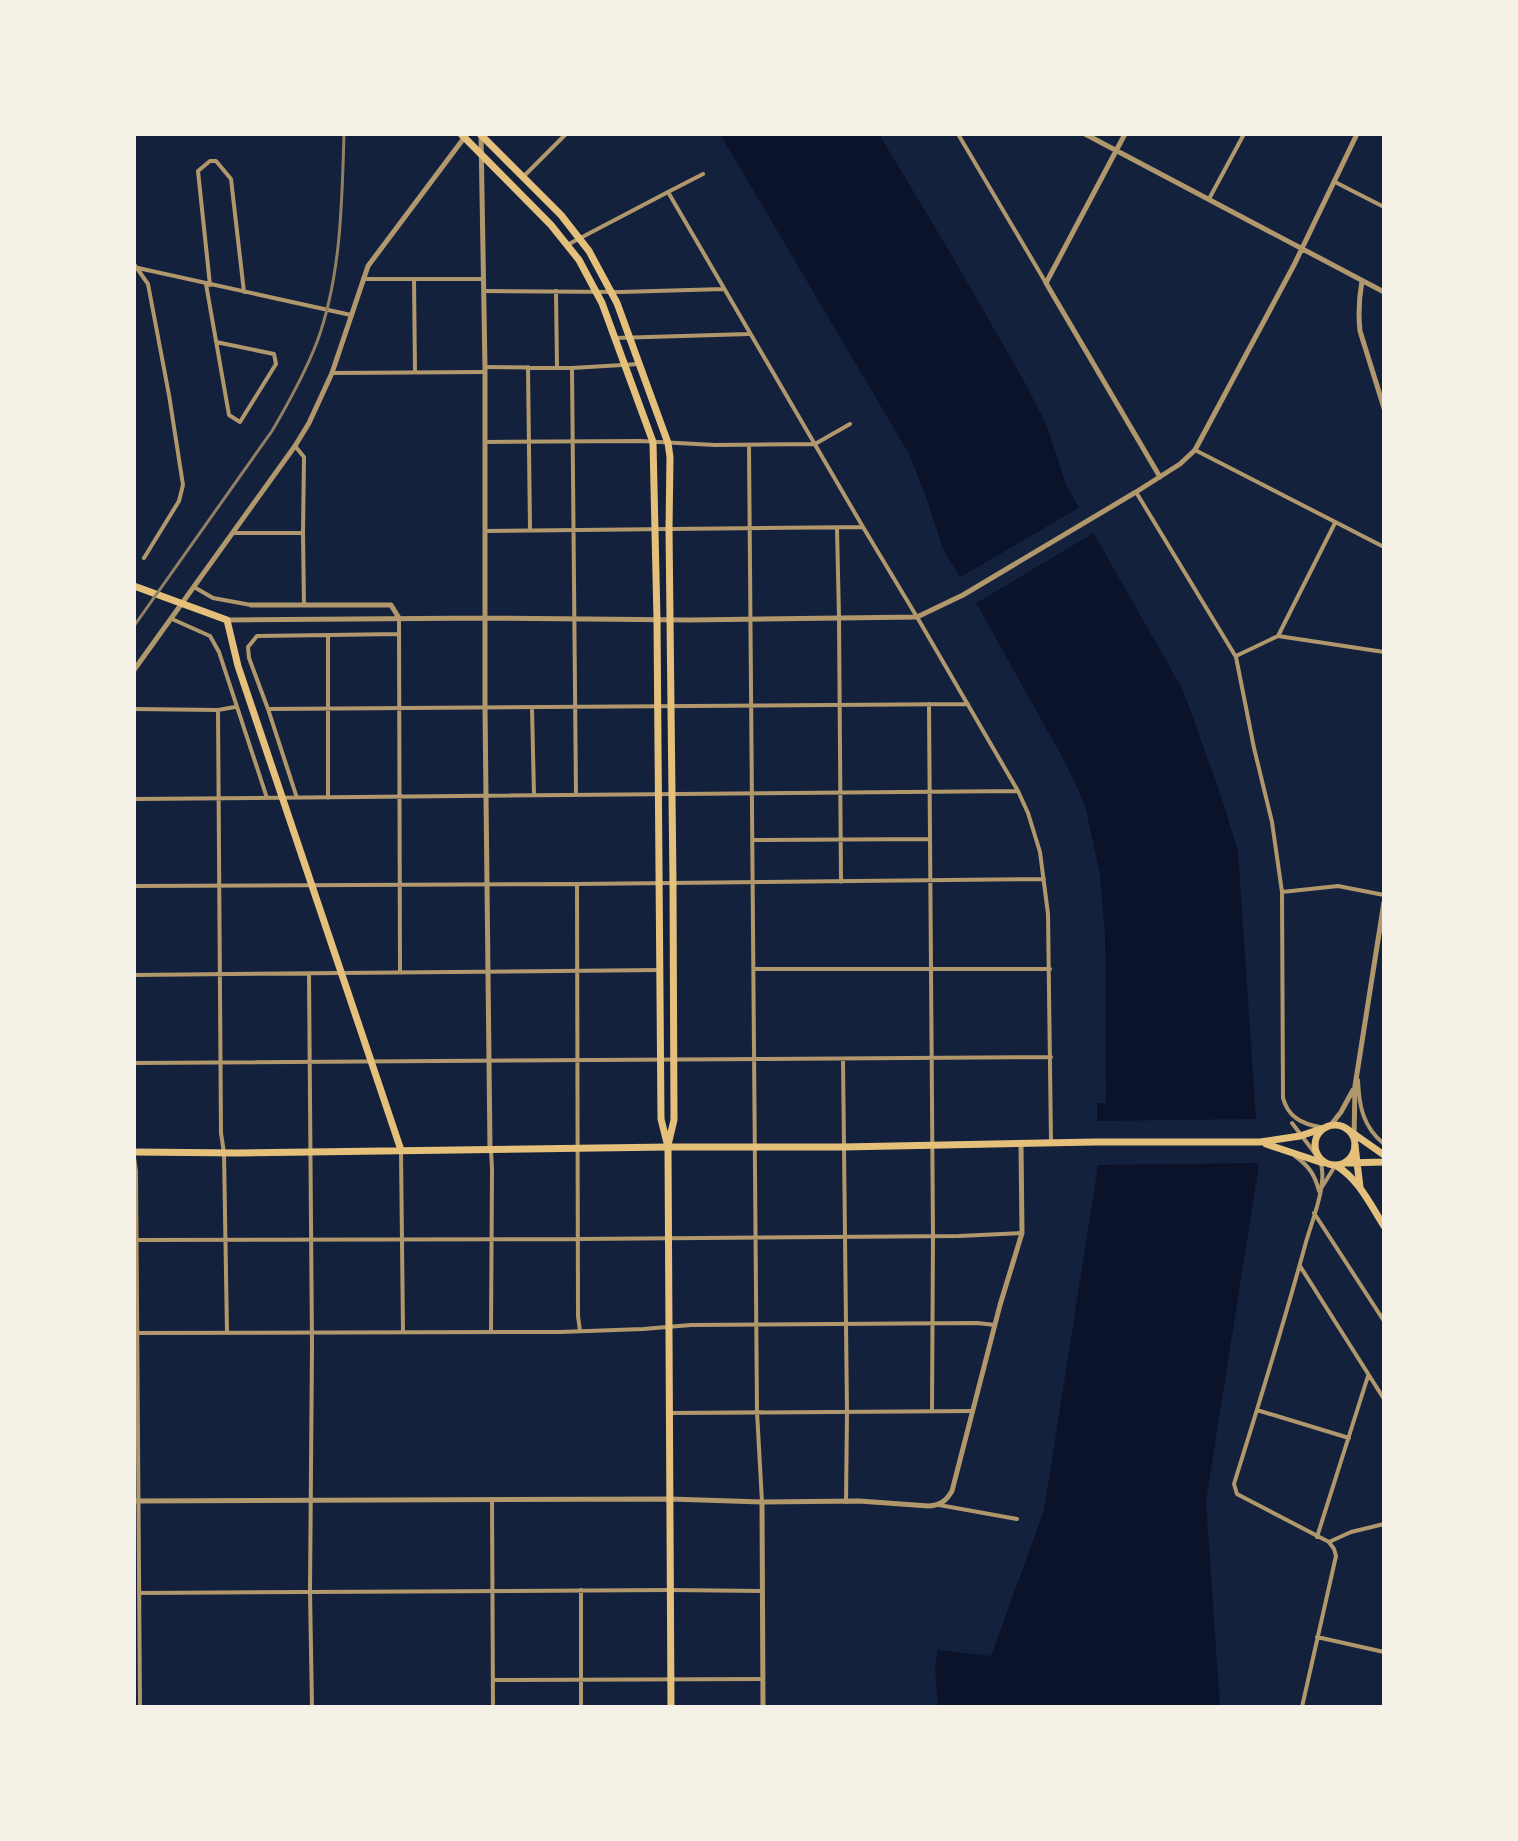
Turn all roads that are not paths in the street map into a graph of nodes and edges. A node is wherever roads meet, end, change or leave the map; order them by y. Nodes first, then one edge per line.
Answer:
1 (481, 134) edge
2 (566, 134) edge
3 (958, 134) edge
4 (1085, 134) edge
5 (1125, 134) edge
6 (1244, 134) edge
7 (1357, 134) edge
8 (464, 135) edge
9 (1116, 150) junction
10 (480, 152) junction
11 (703, 174) dead end
12 (523, 178) junction
13 (1335, 182) junction
14 (668, 192) junction
15 (1209, 199) junction
16 (1384, 207) edge
17 (579, 237) junction
18 (567, 245) junction
19 (1302, 248) junction
20 (135, 266) edge
21 (363, 279) junction
22 (414, 279) junction
23 (483, 279) junction
24 (1362, 281) junction
25 (1046, 283) junction
26 (208, 284) junction
27 (724, 289) junction
28 (484, 291) junction
29 (556, 291) junction
30 (597, 291) junction
31 (612, 291) junction
32 (244, 292) junction
33 (1384, 292) edge
34 (351, 315) junction
35 (750, 334) junction
36 (629, 337) junction
37 (615, 338) junction
38 (216, 342) junction
39 (640, 364) junction
40 (626, 365) junction
41 (528, 367) junction
42 (557, 368) junction
43 (572, 368) junction
44 (485, 369) junction
45 (415, 372) junction
46 (332, 373) junction
47 (1384, 408) edge
48 (850, 424) dead end
49 (486, 442) junction
50 (530, 442) junction
51 (573, 442) junction
52 (653, 442) junction
53 (668, 443) junction
54 (815, 444) junction
55 (749, 445) junction
56 (295, 446) junction
57 (1195, 450) junction
58 (1160, 477) junction
59 (1136, 492) junction
60 (1335, 523) junction
61 (863, 527) junction
62 (574, 529) junction
63 (655, 529) junction
64 (669, 529) junction
65 (751, 529) junction
66 (837, 529) junction
67 (530, 530) junction
68 (485, 531) junction
69 (232, 533) junction
70 (303, 533) junction
71 (1384, 547) edge
72 (144, 558) dead end
73 (134, 586) edge
74 (194, 587) junction
75 (251, 605) joint
76 (304, 605) junction
77 (839, 617) junction
78 (917, 617) junction
79 (171, 618) junction
80 (399, 618) junction
81 (486, 618) junction
82 (573, 619) junction
83 (751, 619) junction
84 (227, 620) junction
85 (657, 620) junction
86 (669, 620) junction
87 (399, 634) junction
88 (328, 635) junction
89 (1278, 636) junction
90 (1384, 652) edge
91 (1236, 657) junction
92 (134, 670) edge
93 (839, 704) junction
94 (929, 704) junction
95 (968, 704) junction
96 (751, 705) junction
97 (658, 706) junction
98 (670, 706) junction
99 (236, 707) junction
100 (575, 707) junction
101 (485, 708) junction
102 (532, 708) junction
103 (134, 709) edge
104 (268, 709) junction
105 (398, 709) junction
106 (218, 710) junction
107 (328, 710) junction
108 (1018, 791) junction
109 (929, 792) junction
110 (751, 793) junction
111 (841, 793) junction
112 (658, 794) junction
113 (671, 794) junction
114 (534, 795) junction
115 (576, 795) junction
116 (486, 796) junction
117 (267, 798) junction
118 (283, 798) junction
119 (297, 798) junction
120 (328, 798) junction
121 (399, 798) junction
122 (134, 799) edge
123 (219, 799) junction
124 (841, 839) junction
125 (929, 839) junction
126 (752, 840) junction
127 (1045, 879) junction
128 (930, 881) junction
129 (659, 882) junction
130 (752, 882) junction
131 (841, 882) junction
132 (673, 883) junction
133 (488, 884) junction
134 (577, 884) junction
135 (313, 885) junction
136 (399, 885) junction
137 (134, 886) edge
138 (220, 886) junction
139 (1282, 892) junction
140 (1384, 895) edge
141 (1384, 902) edge
142 (754, 969) junction
143 (930, 969) junction
144 (1050, 969) junction
145 (576, 970) junction
146 (660, 970) junction
147 (487, 972) junction
148 (400, 973) junction
149 (220, 974) junction
150 (309, 974) junction
151 (342, 974) junction
152 (134, 975) edge
153 (1051, 1057) junction
154 (931, 1058) junction
155 (661, 1059) junction
156 (674, 1059) junction
157 (843, 1059) junction
158 (578, 1060) junction
159 (755, 1060) junction
160 (371, 1061) junction
161 (488, 1061) junction
162 (309, 1062) junction
163 (134, 1063) edge
164 (221, 1063) junction
165 (1357, 1070) junction
166 (1355, 1086) junction
167 (1291, 1113) junction
168 (1292, 1123) junction
169 (1326, 1127) junction
170 (1300, 1136) junction
171 (1352, 1137) junction
172 (1278, 1140) junction
173 (1260, 1142) junction
174 (932, 1144) junction
175 (1021, 1144) junction
176 (1051, 1144) junction
177 (1384, 1144) edge
178 (754, 1146) junction
179 (668, 1147) junction
180 (843, 1147) junction
181 (490, 1149) junction
182 (578, 1149) junction
183 (401, 1150) junction
184 (310, 1151) junction
185 (1287, 1151) junction
186 (224, 1153) junction
187 (134, 1154) edge
188 (1384, 1155) edge
189 (1329, 1162) junction
190 (1357, 1162) junction
191 (1384, 1162) edge
192 (1361, 1189) junction
193 (1319, 1193) junction
194 (1314, 1213) junction
195 (1384, 1226) edge
196 (1022, 1233) junction
197 (933, 1235) junction
198 (756, 1236) junction
199 (845, 1236) junction
200 (668, 1237) junction
201 (492, 1238) junction
202 (225, 1239) junction
203 (310, 1239) junction
204 (403, 1239) junction
205 (578, 1239) junction
206 (135, 1240) edge
207 (1300, 1266) junction
208 (1384, 1321) edge
209 (845, 1323) junction
210 (933, 1323) junction
211 (756, 1325) junction
212 (995, 1325) junction
213 (668, 1327) junction
214 (580, 1331) junction
215 (491, 1332) junction
216 (136, 1333) edge
217 (227, 1333) junction
218 (312, 1333) junction
219 (403, 1333) junction
220 (1368, 1376) junction
221 (1384, 1399) edge
222 (1257, 1410) junction
223 (932, 1411) junction
224 (973, 1411) junction
225 (757, 1412) junction
226 (847, 1412) junction
227 (669, 1413) junction
228 (1349, 1438) junction
229 (492, 1499) junction
230 (670, 1499) junction
231 (311, 1500) junction
232 (136, 1501) edge
233 (762, 1502) junction
234 (846, 1502) junction
235 (939, 1505) junction
236 (1017, 1519) dead end
237 (1384, 1524) edge
238 (1317, 1537) junction
239 (1329, 1542) junction
240 (581, 1590) junction
241 (670, 1590) junction
242 (310, 1591) junction
243 (493, 1591) junction
244 (762, 1591) junction
245 (140, 1593) junction
246 (1317, 1637) junction
247 (1384, 1652) edge
248 (670, 1678) junction
249 (581, 1679) junction
250 (763, 1679) junction
251 (493, 1680) junction
252 (137, 1700) edge
253 (140, 1707) edge
254 (312, 1707) edge
255 (493, 1707) edge
256 (581, 1707) edge
257 (671, 1707) edge
258 (763, 1707) edge
259 (1302, 1707) edge

1 - 8 street
1 - 10 street
1 - 12 main road
2 - 12 street
3 - 25 street
4 - 9 street
5 - 9 street
6 - 15 street
7 - 13 street
8 - 10 main road
8 - 21 street
9 - 15 street
9 - 25 street
10 - 18 main road
10 - 23 street
11 - 14 street
12 - 17 main road
13 - 16 street
13 - 19 street
14 - 17 street
14 - 27 street
15 - 19 street
17 - 18 street
17 - 31 main road
18 - 30 main road
19 - 24 street
19 - 57 street
20 - 26 street
20 - 72 street
21 - 22 street
21 - 34 street
22 - 23 street
22 - 45 street
23 - 28 street
24 - 33 street
24 - 47 street
25 - 58 street
26 - 32 street
26 - 32 street
26 - 38 street
27 - 31 street
27 - 35 street
28 - 29 street
28 - 44 street
29 - 30 street
29 - 42 street
30 - 31 street
30 - 37 main road
31 - 36 main road
32 - 34 street
34 - 46 street
35 - 36 street
35 - 54 street
36 - 37 street
36 - 39 main road
37 - 40 main road
38 - 38 street
39 - 40 street
39 - 53 main road
40 - 43 street
40 - 52 main road
41 - 42 street
41 - 44 street
41 - 50 street
42 - 43 street
43 - 51 street
44 - 45 street
44 - 49 street
45 - 46 street
46 - 56 street
48 - 54 street
49 - 50 street
49 - 68 street
50 - 51 street
50 - 67 street
51 - 52 street
51 - 62 street
52 - 53 street
52 - 63 main road
53 - 55 street
53 - 64 main road
54 - 55 street
54 - 61 street
55 - 65 street
56 - 69 street
56 - 70 street
57 - 58 street
57 - 60 street
58 - 59 street
59 - 78 street
59 - 91 street
60 - 71 street
60 - 89 street
61 - 66 street
61 - 78 street
62 - 63 street
62 - 67 street
62 - 82 street
63 - 64 street
63 - 85 main road
64 - 65 street
64 - 86 main road
65 - 66 street
65 - 83 street
66 - 77 street
67 - 68 street
68 - 81 street
69 - 70 street
69 - 74 street
70 - 76 street
73 - 84 main road
74 - 75 street
74 - 79 street
75 - 76 street
76 - 80 street
77 - 78 street
77 - 83 street
77 - 93 street
78 - 95 street
79 - 92 street
79 - 99 street
80 - 81 street
80 - 84 street
80 - 87 street
81 - 82 street
81 - 101 street
82 - 85 street
82 - 100 street
83 - 86 street
83 - 96 street
84 - 118 main road
85 - 86 street
85 - 97 main road
86 - 98 main road
87 - 88 street
87 - 105 street
88 - 104 street
88 - 107 street
89 - 90 street
89 - 91 street
91 - 139 street
93 - 94 street
93 - 96 street
93 - 111 street
94 - 95 street
94 - 109 street
95 - 108 street
96 - 98 street
96 - 110 street
97 - 98 street
97 - 100 street
97 - 112 main road
98 - 113 main road
99 - 106 street
99 - 117 street
100 - 102 street
100 - 115 street
101 - 102 street
101 - 105 street
101 - 116 street
102 - 114 street
103 - 106 street
104 - 107 street
104 - 119 street
105 - 107 street
105 - 121 street
106 - 123 street
107 - 120 street
108 - 109 street
108 - 127 street
109 - 111 street
109 - 125 street
110 - 111 street
110 - 113 street
110 - 126 street
111 - 124 street
112 - 113 street
112 - 115 street
112 - 129 main road
113 - 132 main road
114 - 115 street
114 - 116 street
116 - 121 street
116 - 133 street
117 - 118 street
117 - 123 street
118 - 119 street
118 - 135 main road
119 - 120 street
120 - 121 street
121 - 136 street
122 - 123 street
123 - 138 street
124 - 125 street
124 - 126 street
124 - 131 street
125 - 128 street
126 - 130 street
127 - 128 street
127 - 144 street
128 - 131 street
128 - 143 street
129 - 132 street
129 - 134 street
129 - 146 main road
130 - 131 street
130 - 132 street
130 - 142 street
132 - 156 main road
133 - 134 street
133 - 136 street
133 - 147 street
134 - 145 street
135 - 136 street
135 - 138 street
135 - 151 main road
136 - 148 street
137 - 138 street
138 - 149 street
139 - 140 street
139 - 167 street
141 - 165 street
142 - 143 street
142 - 159 street
143 - 144 street
143 - 154 street
144 - 153 street
145 - 146 street
145 - 147 street
145 - 158 street
146 - 155 main road
147 - 148 street
147 - 161 street
148 - 151 street
149 - 150 street
149 - 152 street
149 - 164 street
150 - 151 street
150 - 162 street
151 - 160 main road
153 - 154 street
153 - 176 street
154 - 157 street
154 - 174 street
155 - 156 street
155 - 158 street
155 - 179 main road
156 - 159 street
156 - 179 main road
157 - 159 street
157 - 180 street
158 - 161 street
158 - 182 street
159 - 178 street
160 - 161 street
160 - 162 street
160 - 183 main road
161 - 181 street
162 - 164 street
162 - 184 street
163 - 164 street
164 - 186 street
165 - 166 street
165 - 177 street
166 - 169 street
166 - 171 street
167 - 168 street
167 - 169 street
168 - 170 street
168 - 172 street
169 - 170 main road
169 - 171 main road
169 - 189 main road
170 - 172 main road
170 - 189 street
171 - 188 main road
171 - 189 main road
171 - 190 main road
172 - 173 main road
173 - 176 main road
173 - 185 main road
174 - 175 main road
174 - 180 main road
174 - 197 street
175 - 176 main road
175 - 196 street
178 - 179 main road
178 - 180 main road
178 - 198 street
179 - 182 main road
179 - 200 main road
180 - 199 street
181 - 182 main road
181 - 183 main road
181 - 201 street
182 - 205 street
183 - 184 main road
183 - 204 street
184 - 186 main road
184 - 203 street
185 - 189 main road
185 - 193 street
186 - 187 main road
186 - 202 street
187 - 206 street
189 - 190 main road
189 - 192 main road
189 - 193 street
189 - 193 street
190 - 191 main road
190 - 192 main road
192 - 195 main road
193 - 194 street
194 - 207 street
194 - 208 street
196 - 197 street
196 - 212 street
197 - 199 street
197 - 210 street
198 - 199 street
198 - 200 street
198 - 211 street
199 - 209 street
200 - 205 street
200 - 213 main road
201 - 204 street
201 - 205 street
201 - 215 street
202 - 203 street
202 - 206 street
202 - 217 street
203 - 204 street
203 - 218 street
204 - 219 street
205 - 214 street
206 - 216 street
207 - 220 street
207 - 222 street
209 - 210 street
209 - 211 street
209 - 226 street
210 - 212 street
210 - 223 street
211 - 213 street
211 - 225 street
212 - 224 street
213 - 214 street
213 - 227 main road
214 - 215 street
215 - 219 street
216 - 217 street
216 - 232 street
217 - 218 street
218 - 219 street
218 - 231 street
220 - 221 street
220 - 228 street
222 - 228 street
222 - 238 street
223 - 224 street
223 - 226 street
224 - 235 street
225 - 226 street
225 - 227 street
225 - 233 street
226 - 234 street
227 - 230 main road
228 - 238 street
229 - 230 street
229 - 231 street
229 - 243 street
230 - 233 street
230 - 241 main road
231 - 232 street
231 - 242 street
232 - 245 street
233 - 234 street
233 - 244 street
234 - 235 street
235 - 236 street
237 - 239 street
238 - 239 street
239 - 246 street
240 - 241 street
240 - 243 street
240 - 249 street
241 - 244 street
241 - 248 main road
242 - 243 street
242 - 245 street
242 - 254 street
243 - 251 street
244 - 250 street
245 - 252 street
246 - 247 street
246 - 259 street
248 - 249 street
248 - 250 street
248 - 257 main road
249 - 251 street
249 - 256 street
250 - 258 street
251 - 255 street
252 - 253 street

